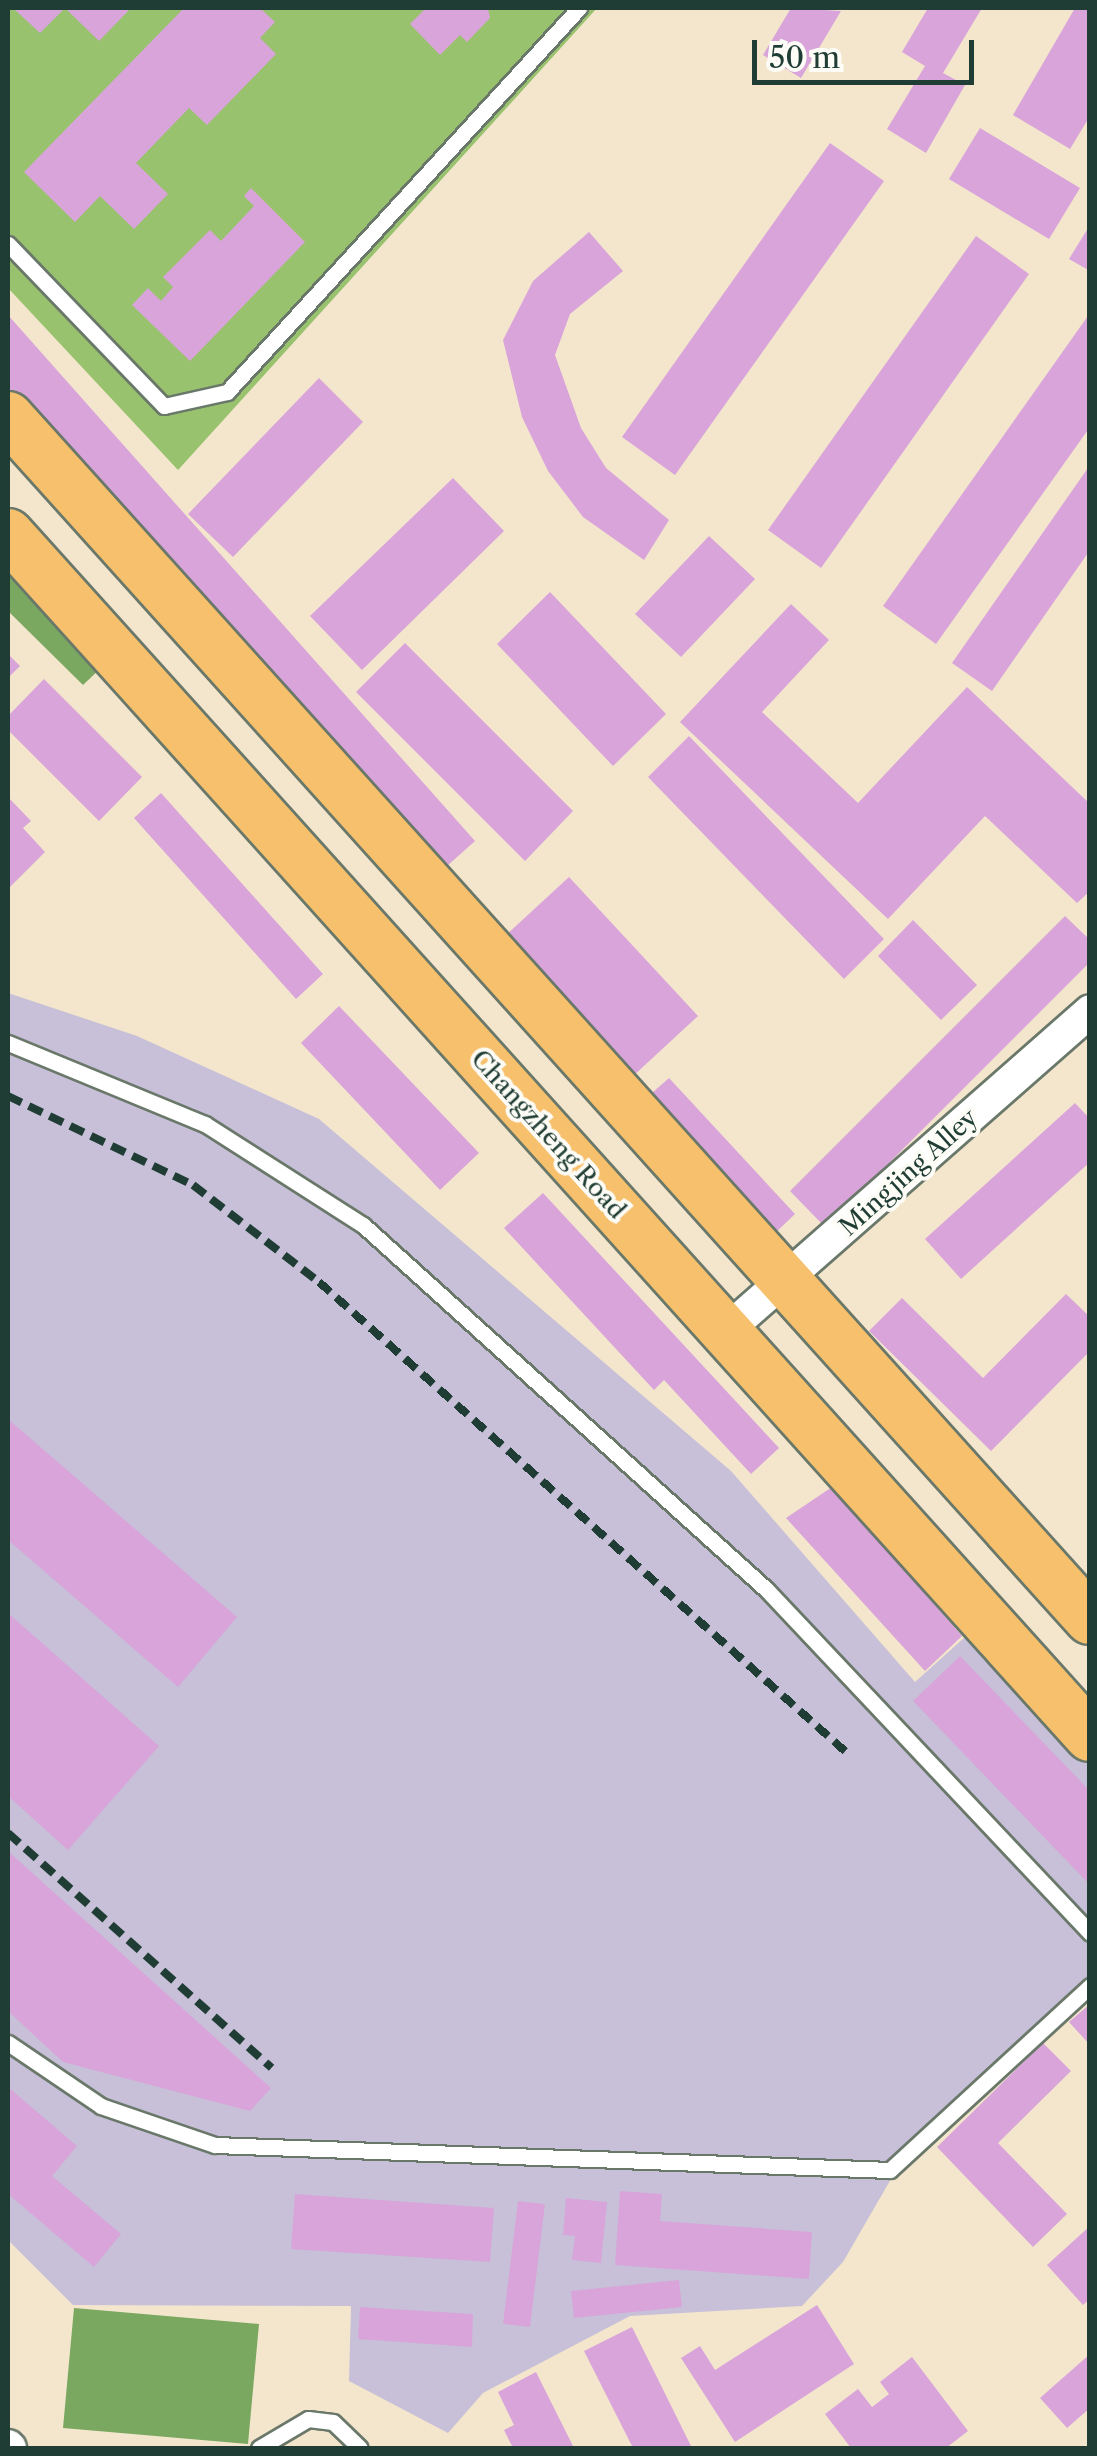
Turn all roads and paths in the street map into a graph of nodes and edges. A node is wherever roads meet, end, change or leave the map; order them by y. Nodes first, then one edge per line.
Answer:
1 (579, 8) edge
2 (8, 244) edge
3 (8, 418) edge
4 (8, 534) edge
5 (1090, 1011) edge
6 (8, 1043) edge
7 (787, 1283) junction
8 (725, 1332) junction
9 (1090, 1619) edge
10 (1090, 1736) edge
11 (1090, 1933) edge
12 (1090, 1986) edge
13 (8, 2043) edge
14 (259, 2448) edge
15 (360, 2448) edge

1 - 2 lane
3 - 7 main road
4 - 8 main road, Changzheng Road
5 - 7 street, Mingjing Alley
6 - 11 lane
7 - 8 street, Mingjing Alley
7 - 9 main road
8 - 10 main road, Changzheng Road
12 - 13 lane
14 - 15 lane

